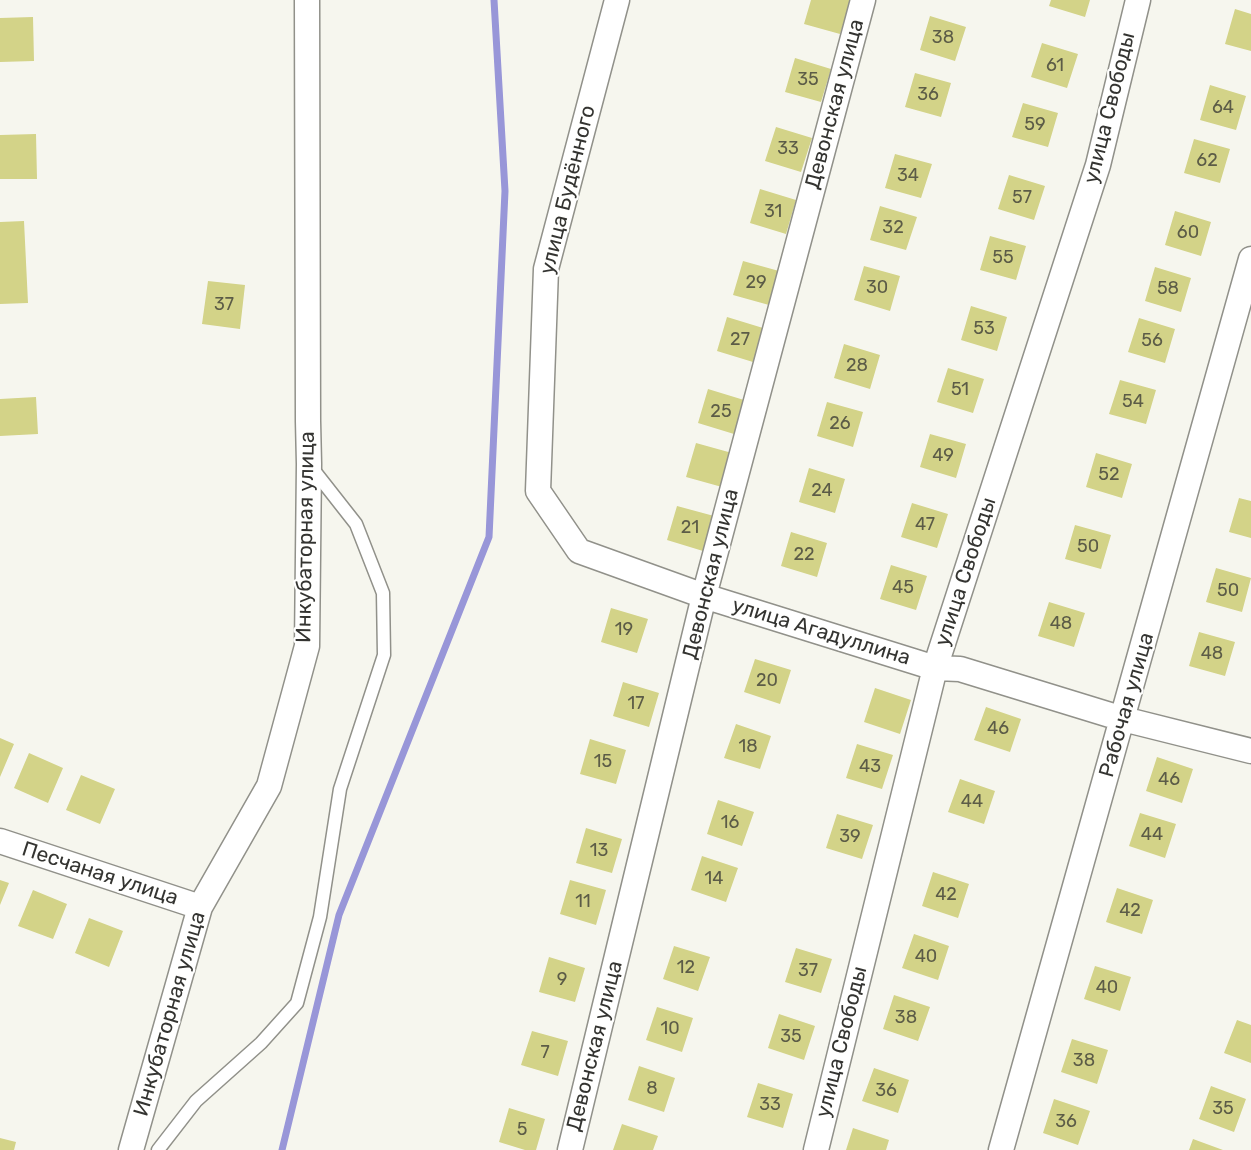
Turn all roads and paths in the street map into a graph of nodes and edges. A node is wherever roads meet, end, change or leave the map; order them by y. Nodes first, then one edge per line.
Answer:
1 (307, 0) edge
2 (617, 0) edge
3 (863, 0) edge
4 (1138, 0) edge
5 (1251, 259) edge
6 (309, 464) junction
7 (538, 491) joint
8 (704, 596) junction
9 (935, 668) junction
10 (1123, 719) junction
11 (1251, 751) edge
12 (0, 841) edge
13 (200, 907) junction
14 (131, 1150) edge
15 (158, 1150) edge
16 (570, 1150) edge
17 (816, 1150) edge
18 (1001, 1150) edge

1 - 6 street, Инкубаторная улица
2 - 7 street, улица Будённого
3 - 8 street, Девонская улица
4 - 9 street, улица Свободы
5 - 10 street, Рабочая улица
6 - 13 street, Инкубаторная улица
6 - 15 lane
7 - 8 street, улица Агадуллина
8 - 9 street, улица Агадуллина
8 - 16 street, Девонская улица
9 - 10 street, улица Агадуллина
9 - 17 street, улица Свободы
10 - 11 street, улица Агадуллина
10 - 18 street, Рабочая улица
12 - 13 street, Песчаная улица
13 - 14 street, Инкубаторная улица

